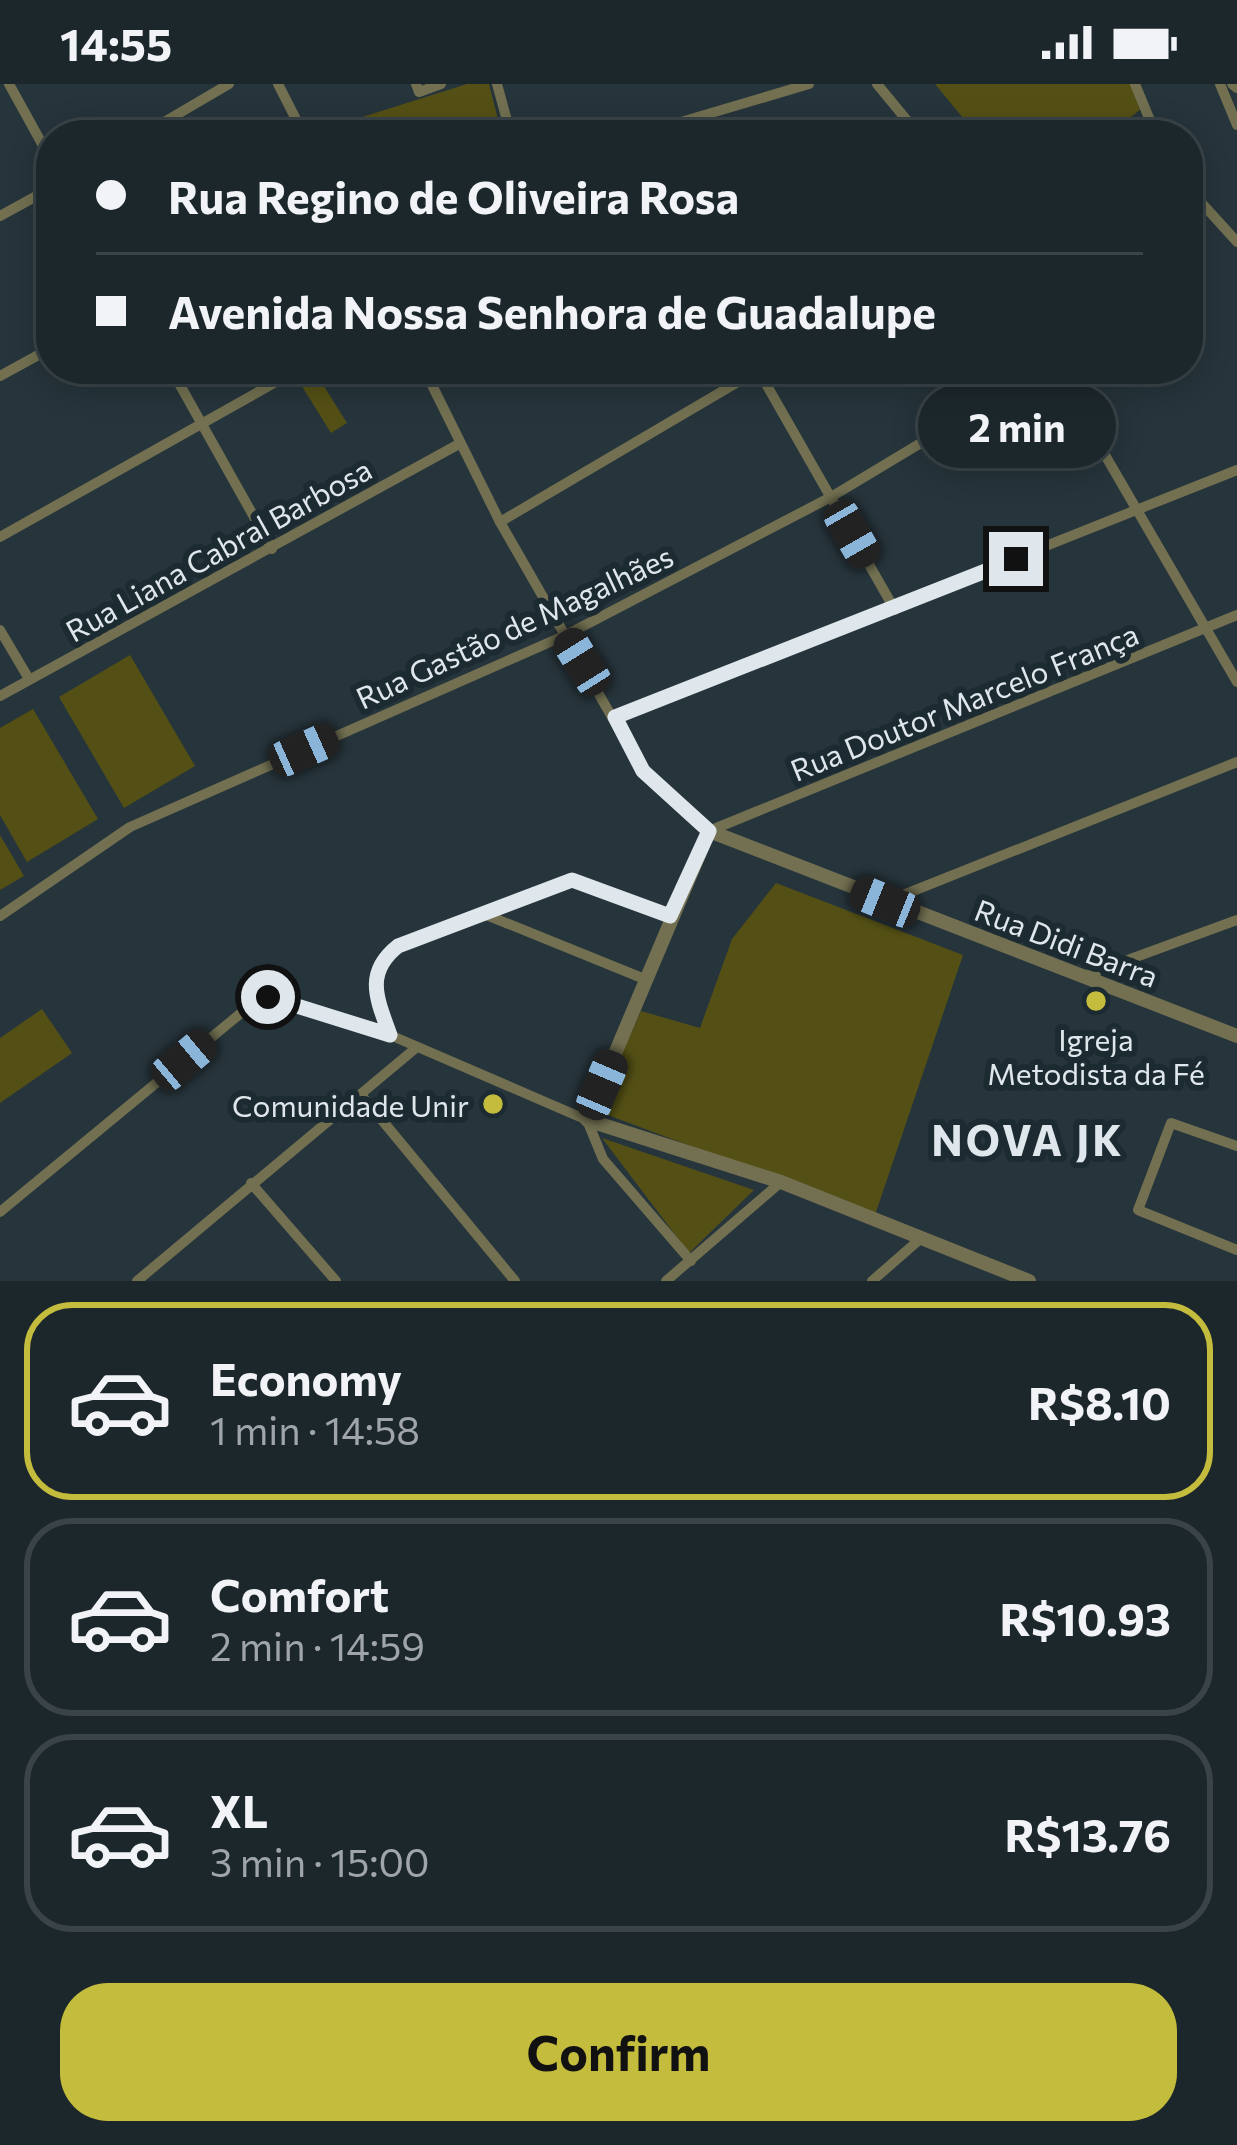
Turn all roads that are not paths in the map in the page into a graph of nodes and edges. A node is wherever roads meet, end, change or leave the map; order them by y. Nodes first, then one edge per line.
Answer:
1 (9, 84) edge
2 (229, 84) edge
3 (278, 84) edge
4 (442, 84) edge
5 (497, 84) edge
6 (809, 84) edge
7 (878, 84) edge
8 (1135, 84) edge
9 (1220, 84) edge
10 (418, 88) edge
11 (168, 120) edge
12 (296, 120) edge
13 (507, 120) edge
14 (688, 120) edge
15 (907, 120) edge
16 (1150, 120) edge
17 (1237, 124) edge
18 (36, 133) edge
19 (36, 196) edge
20 (1203, 205) edge
21 (0, 216) edge
22 (1237, 242) edge
23 (36, 356) edge
24 (0, 376) edge
25 (180, 384) edge
26 (273, 384) edge
27 (431, 384) edge
28 (734, 384) edge
29 (768, 384) edge
30 (1019, 384) edge
31 (1063, 384) edge
32 (203, 424) junction
33 (459, 444) junction
34 (1237, 470) edge
35 (831, 496) junction
36 (1136, 508) junction
37 (500, 522) junction
38 (0, 537) edge
39 (272, 549) junction
40 (895, 610) junction
41 (1237, 615) edge
42 (1205, 627) junction
43 (0, 629) edge
44 (566, 635) junction
45 (29, 679) junction
46 (1237, 682) edge
47 (0, 696) edge
48 (615, 717) junction
49 (1237, 762) edge
50 (709, 831) junction
51 (885, 902) junction
52 (484, 914) junction
53 (0, 916) edge
54 (670, 916) junction
55 (1237, 920) edge
56 (1084, 976) junction
57 (647, 980) junction
58 (390, 1035) junction
59 (1237, 1036) edge
60 (417, 1047) junction
61 (362, 1096) junction
62 (587, 1120) junction
63 (1237, 1146) edge
64 (781, 1182) junction
65 (251, 1183) junction
66 (0, 1212) edge
67 (919, 1240) junction
68 (1237, 1250) edge
69 (691, 1261) junction
70 (146, 1278) edge
71 (336, 1281) edge
72 (515, 1281) edge
73 (666, 1281) edge
74 (872, 1281) edge
75 (1029, 1281) edge

1 - 18 street
2 - 11 street
3 - 12 street
4 - 10 street
5 - 13 street
6 - 14 street
7 - 15 street
8 - 16 street
9 - 17 street
19 - 21 street
20 - 22 street
23 - 24 street
25 - 32 street
26 - 32 street
27 - 33 street, Rua Didi Barra
28 - 37 street
29 - 35 street
30 - 35 street, Rua Gastão de Magalhães
31 - 36 street
32 - 38 street
32 - 39 street
33 - 37 street, Rua Didi Barra
33 - 39 street, Rua Liana Cabral Barbosa
34 - 36 street
35 - 40 street
35 - 44 street, Rua Gastão de Magalhães
36 - 40 street
36 - 42 street
37 - 44 street, Rua Didi Barra
39 - 45 street, Rua Liana Cabral Barbosa
40 - 48 street
41 - 42 street, Rua Doutor Marcelo França
42 - 46 street
42 - 50 street, Rua Doutor Marcelo França
43 - 45 street
44 - 48 street, Rua Didi Barra
44 - 53 street, Rua Gastão de Magalhães
45 - 47 street, Rua Liana Cabral Barbosa
48 - 50 street, Rua Didi Barra
49 - 51 street
50 - 51 street, Rua Didi Barra
50 - 54 street
51 - 56 street, Rua Didi Barra
52 - 54 street
52 - 57 street
52 - 58 street
54 - 57 street
55 - 56 street
56 - 59 street, Rua Didi Barra
57 - 62 street
58 - 60 street
58 - 66 street
60 - 61 street
60 - 62 street
61 - 65 street
61 - 72 street
62 - 64 street
62 - 69 street
63 - 68 street
64 - 67 street
64 - 69 street
65 - 70 street
65 - 71 street
67 - 74 street
67 - 75 street
69 - 73 street

